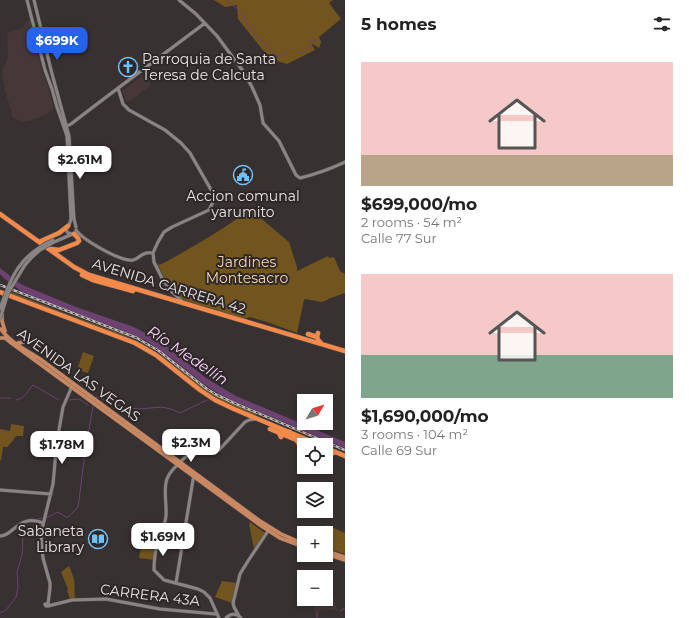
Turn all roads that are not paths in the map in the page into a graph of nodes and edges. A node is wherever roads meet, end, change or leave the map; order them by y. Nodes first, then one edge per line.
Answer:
1 (27, 0) edge
2 (34, 0) edge
3 (179, 0) edge
4 (205, 24) junction
5 (117, 88) junction
6 (65, 127) junction
7 (345, 162) edge
8 (0, 214) edge
9 (0, 217) edge
10 (68, 227) junction
11 (74, 231) junction
12 (54, 241) junction
13 (39, 242) junction
14 (48, 248) junction
15 (153, 253) junction
16 (3, 292) edge
17 (165, 297) junction
18 (156, 298) junction
19 (0, 300) edge
20 (184, 303) junction
21 (1, 310) edge
22 (223, 314) junction
23 (0, 319) edge
24 (231, 320) junction
25 (1, 328) edge
26 (308, 334) dead end
27 (0, 337) edge
28 (28, 339) dead end
29 (0, 341) edge
30 (10, 342) junction
31 (18, 343) junction
32 (323, 344) junction
33 (27, 350) junction
34 (345, 353) edge
35 (73, 387) junction
36 (70, 392) joint
37 (94, 401) junction
38 (247, 415) junction
39 (257, 419) junction
40 (245, 422) junction
41 (268, 423) junction
42 (290, 432) junction
43 (280, 435) junction
44 (304, 438) edge
45 (296, 440) joint
46 (333, 451) edge
47 (336, 452) junction
48 (333, 453) edge
49 (345, 456) edge
50 (179, 464) junction
51 (194, 475) junction
52 (197, 480) junction
53 (192, 483) junction
54 (0, 490) edge
55 (51, 494) junction
56 (43, 523) junction
57 (268, 531) junction
58 (0, 536) edge
59 (297, 541) edge
60 (297, 544) edge
61 (333, 553) edge
62 (333, 556) edge
63 (345, 557) edge
64 (345, 560) edge
65 (176, 583) junction
66 (216, 614) junction
67 (240, 617) edge
68 (219, 618) edge
69 (226, 618) edge

1 - 6 street
2 - 6 street
3 - 4 street
4 - 5 street
4 - 7 street
5 - 6 street
5 - 15 street
6 - 10 street
6 - 11 street
8 - 13 highway, AVENIDA CARRERA 42
9 - 18 highway, AVENIDA CARRERA 42
10 - 11 street
10 - 11 street
10 - 12 street
10 - 13 highway
11 - 12 street
11 - 14 highway
11 - 15 street
12 - 16 street, bridge
12 - 21 street, bridge
13 - 14 highway, AVENIDA CARRERA 42
14 - 17 highway, AVENIDA CARRERA 42
15 - 20 street
16 - 19 street, bridge
16 - 21 street, bridge
16 - 38 highway
17 - 18 highway
17 - 20 highway, AVENIDA CARRERA 42
18 - 24 highway, AVENIDA CARRERA 42
20 - 22 highway, AVENIDA CARRERA 42
21 - 23 street, bridge
21 - 31 main road
22 - 24 highway
22 - 32 highway, AVENIDA CARRERA 42
24 - 34 highway, AVENIDA CARRERA 42
25 - 27 main road
25 - 33 main road, AVENIDA LAS VEGAS
26 - 32 highway
27 - 30 main road, AVENIDA LAS VEGAS
28 - 31 main road
29 - 30 main road
30 - 35 main road, AVENIDA LAS VEGAS
31 - 33 main road
32 - 34 highway, AVENIDA CARRERA 42
33 - 35 main road, AVENIDA LAS VEGAS
35 - 36 main road
35 - 37 main road, AVENIDA LAS VEGAS
35 - 37 main road, AVENIDA LAS VEGAS
36 - 55 street
37 - 50 main road, AVENIDA LAS VEGAS
38 - 39 highway
38 - 40 street
39 - 40 street
39 - 41 highway
40 - 50 street
41 - 42 highway
41 - 43 highway
42 - 43 highway
42 - 44 highway
42 - 45 highway
43 - 45 highway
46 - 47 highway
47 - 48 highway
47 - 49 highway
50 - 51 main road, AVENIDA LAS VEGAS
50 - 65 street
51 - 52 main road, AVENIDA LAS VEGAS
51 - 53 street
51 - 59 main road, AVENIDA LAS VEGAS
52 - 53 main road
52 - 57 main road, AVENIDA LAS VEGAS
53 - 65 street
54 - 55 street
55 - 56 street
56 - 58 street
56 - 66 street, CARRERA 43A
57 - 60 main road, AVENIDA LAS VEGAS
57 - 67 street
61 - 63 main road
62 - 64 main road
65 - 66 street
66 - 68 street, CARRERA 43A
67 - 69 street

